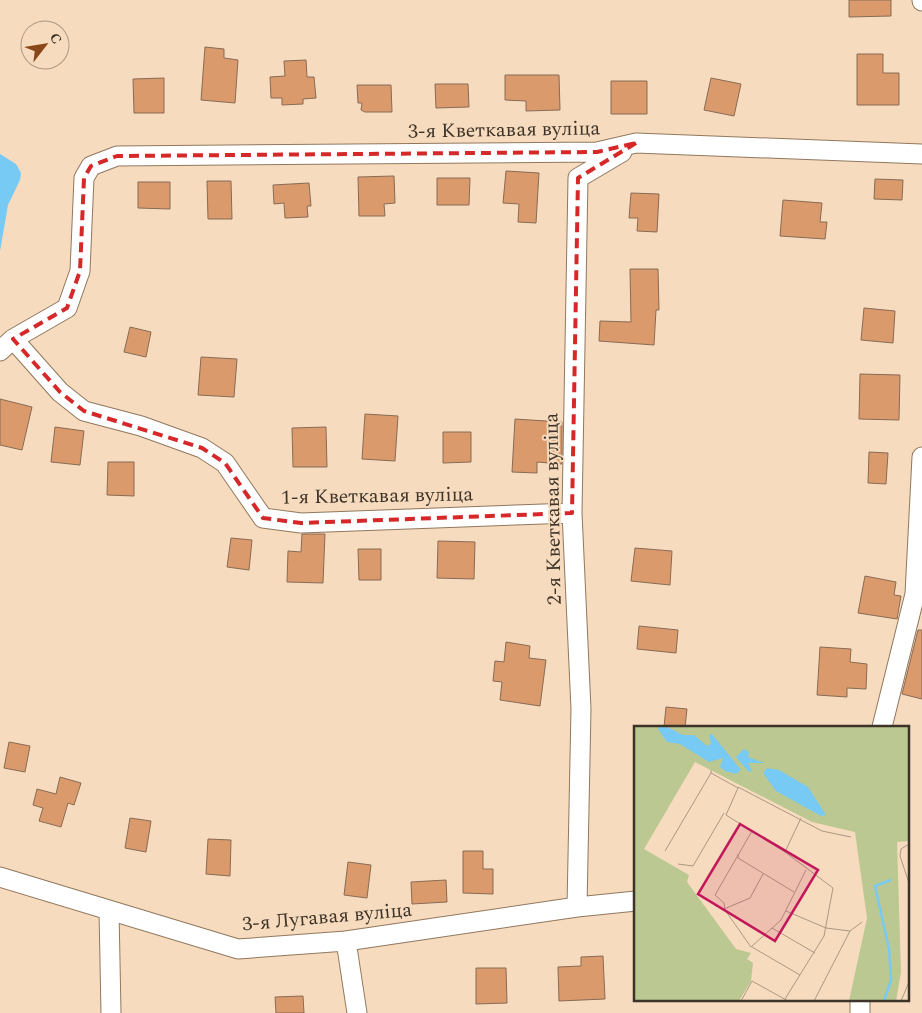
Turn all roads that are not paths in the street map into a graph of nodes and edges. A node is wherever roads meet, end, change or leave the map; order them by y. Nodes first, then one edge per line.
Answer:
1 (636, 143) junction
2 (922, 154) edge
3 (7, 345) edge
4 (922, 457) edge
5 (572, 513) junction
6 (882, 726) edge
7 (0, 877) edge
8 (634, 901) edge
9 (577, 907) junction
10 (109, 910) junction
11 (346, 941) junction
12 (860, 1000) edge
13 (111, 1013) edge
14 (357, 1013) edge
15 (860, 1013) edge

1 - 2 street, 3-я Кветкавая вуліца
1 - 3 street, 3-я Кветкавая вуліца
1 - 5 street, 2-я Кветкавая вуліца
3 - 5 street, 1-я Кветкавая вуліца
4 - 6 street
5 - 9 street, 2-я Кветкавая вуліца
7 - 10 street, 3-я Лугавая вуліца
8 - 9 street, 3-я Лугавая вуліца
9 - 11 street, 3-я Лугавая вуліца
10 - 11 street, 3-я Лугавая вуліца
10 - 13 street
11 - 14 street
12 - 15 street

